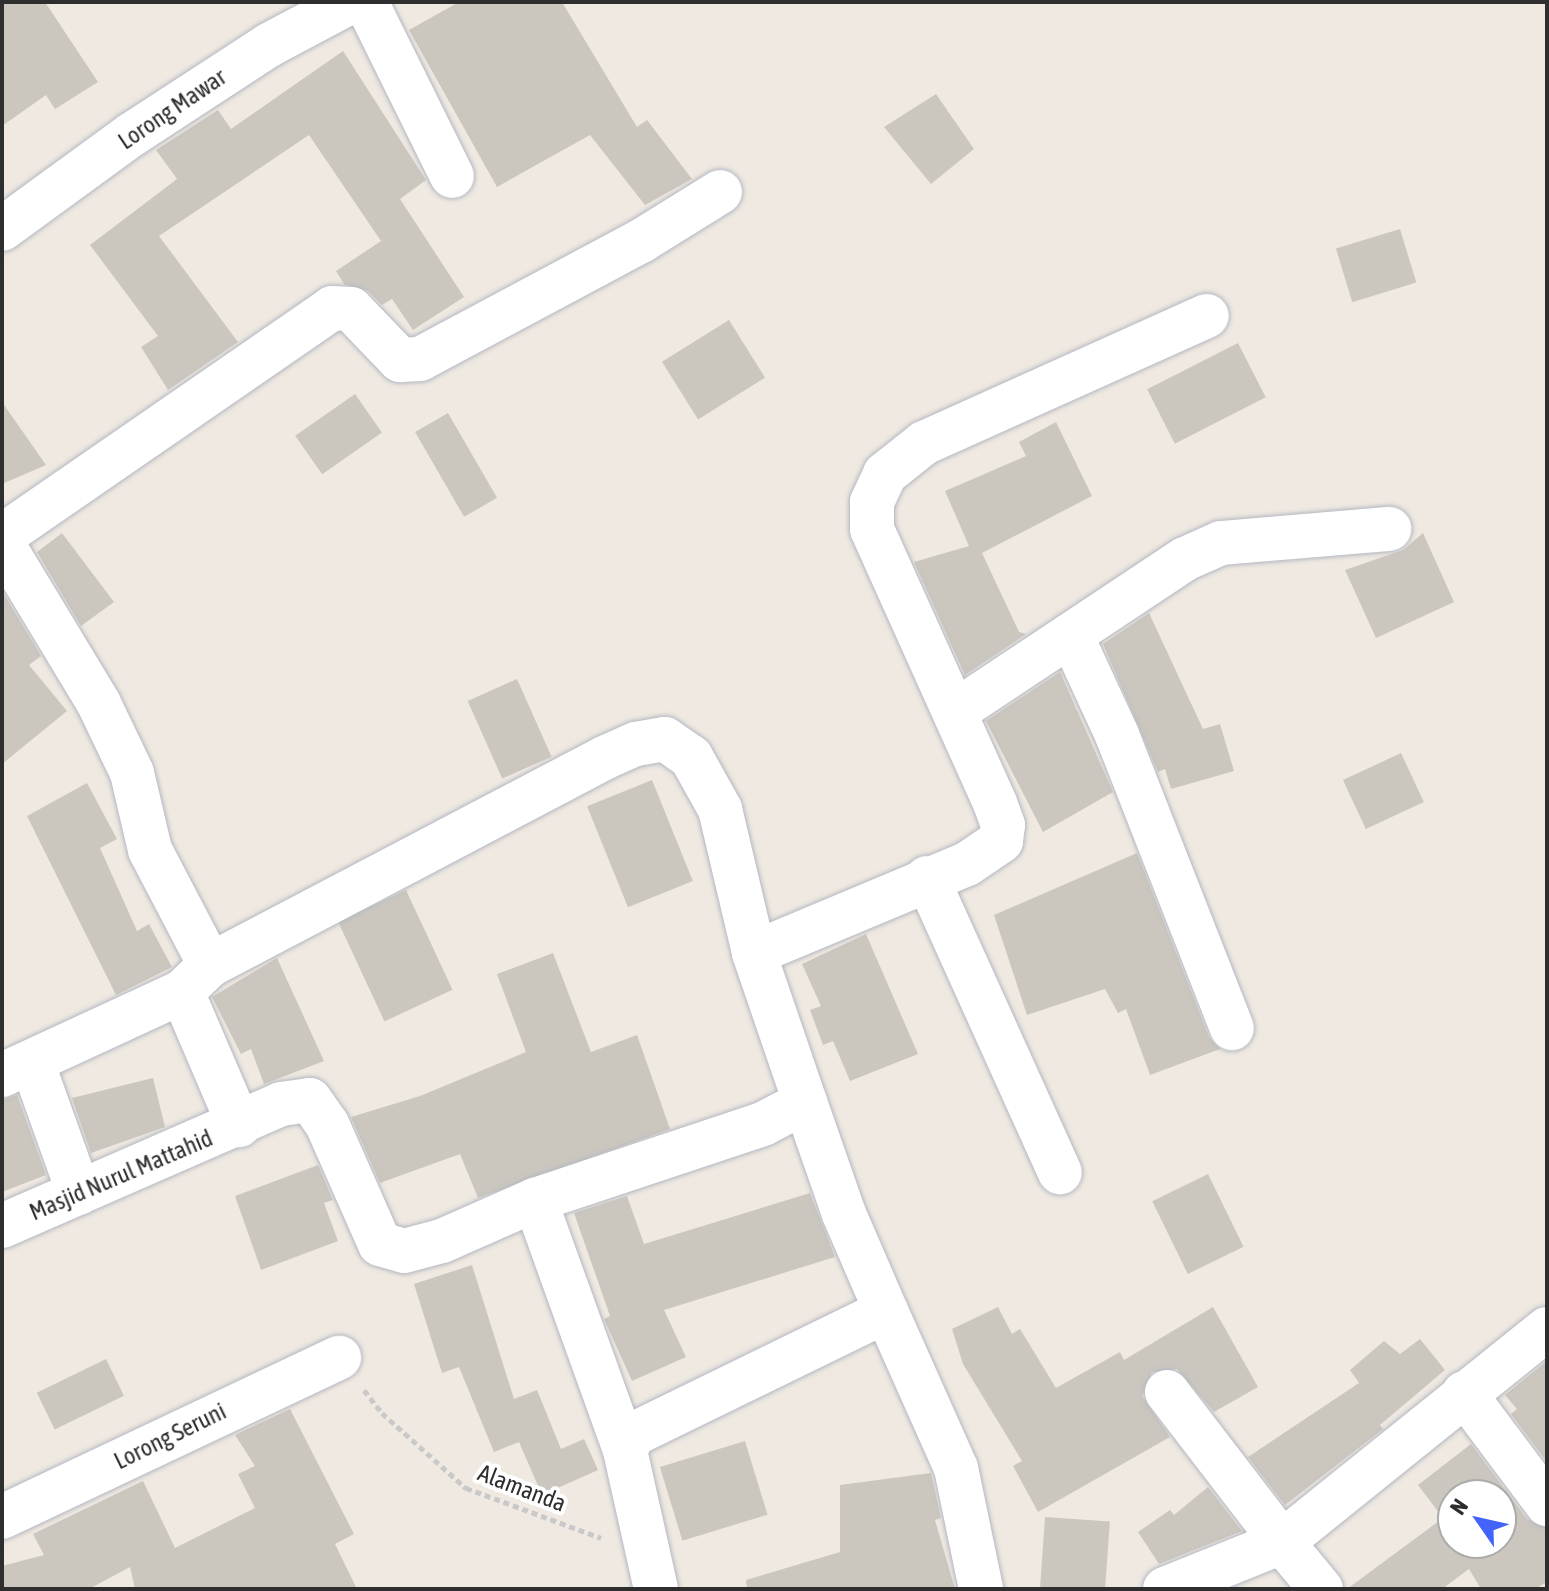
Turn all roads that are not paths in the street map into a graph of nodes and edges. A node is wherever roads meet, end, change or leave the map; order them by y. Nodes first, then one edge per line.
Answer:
1 (350, 2) edge
2 (366, 2) edge
3 (452, 176) dead end
4 (720, 192) dead end
5 (2, 229) edge
6 (1207, 316) dead end
7 (1389, 529) dead end
8 (2, 536) edge
9 (2, 543) edge
10 (1071, 635) junction
11 (956, 711) junction
12 (927, 878) junction
13 (754, 953) junction
14 (196, 978) junction
15 (1232, 1028) dead end
16 (17, 1069) edge
17 (805, 1102) junction
18 (239, 1125) junction
19 (1060, 1172) dead end
20 (79, 1193) junction
21 (535, 1200) junction
22 (2, 1226) edge
23 (886, 1311) junction
24 (1547, 1329) edge
25 (339, 1358) road end
26 (1167, 1392) dead end
27 (1464, 1393) junction
28 (625, 1450) junction
29 (1547, 1504) edge
30 (2, 1517) edge
31 (1282, 1542) junction
32 (651, 1571) edge
33 (981, 1589) edge
34 (1165, 1589) edge
35 (1321, 1589) edge

1 - 5 street, Lorong Mawar
2 - 3 street
4 - 8 street
6 - 11 street
7 - 10 street
9 - 14 street
10 - 11 street
10 - 15 street
11 - 12 street
12 - 13 street
12 - 19 street
13 - 14 street
13 - 17 street
14 - 16 street
14 - 18 street
16 - 20 street
17 - 21 street
17 - 23 street
18 - 20 street, Masjid Nurul Mattahid
18 - 21 street, Masjid Nurul Mattahid
20 - 22 street, Masjid Nurul Mattahid
21 - 28 street
23 - 28 street
23 - 33 street
24 - 27 street
25 - 30 street, Lorong Seruni
26 - 31 street
27 - 29 street
27 - 31 street
28 - 32 street
31 - 34 street
31 - 35 street

